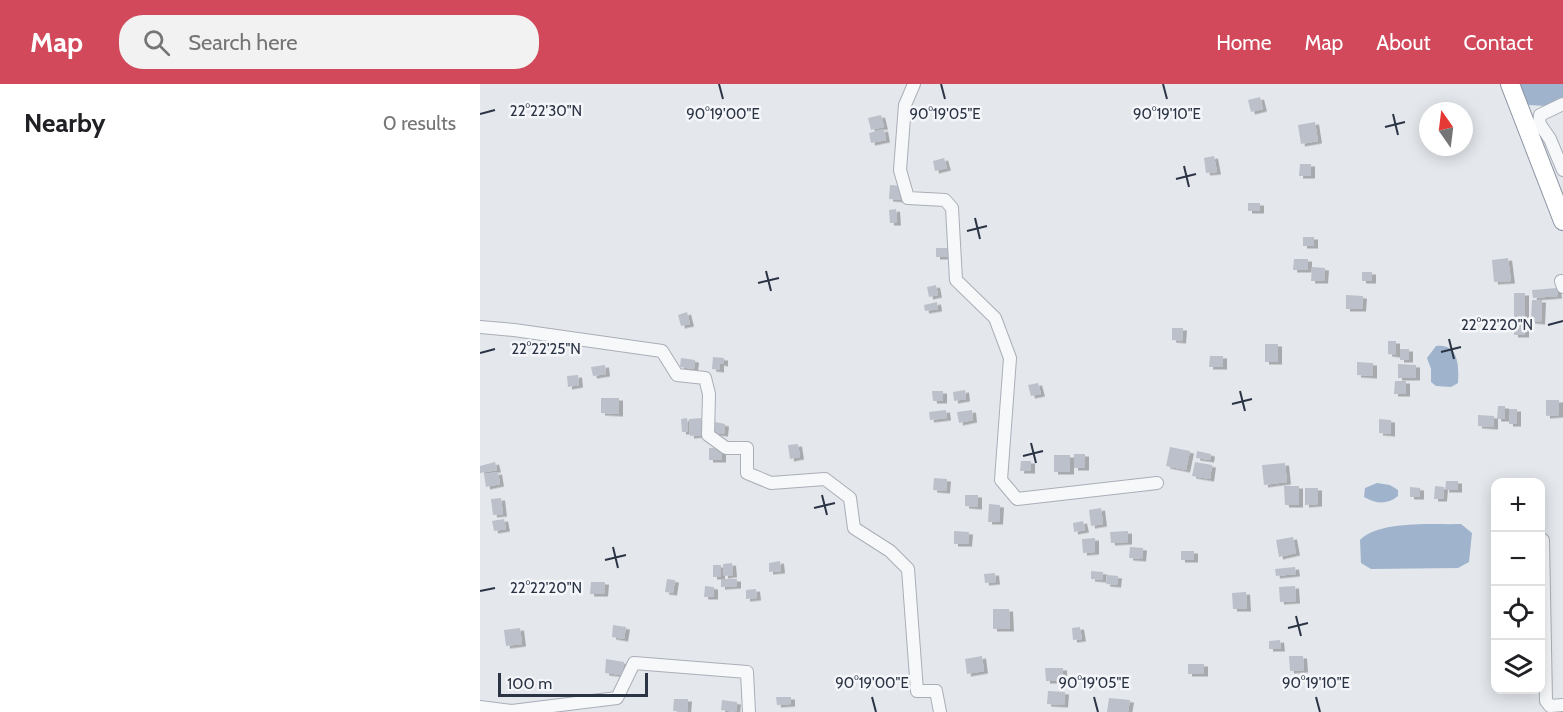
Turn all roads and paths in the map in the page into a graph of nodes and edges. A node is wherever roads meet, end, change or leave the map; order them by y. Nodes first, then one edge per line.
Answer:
1 (914, 84) edge
2 (1510, 84) edge
3 (1563, 104) edge
4 (1563, 170) edge
5 (1563, 221) edge
6 (480, 327) edge
7 (1157, 483) dead end
8 (1543, 586) edge
9 (1563, 705) edge
10 (480, 707) edge
11 (749, 712) edge
12 (940, 712) edge

1 - 7 street
2 - 5 highway
3 - 4 street
6 - 12 street
8 - 9 street
10 - 11 street

